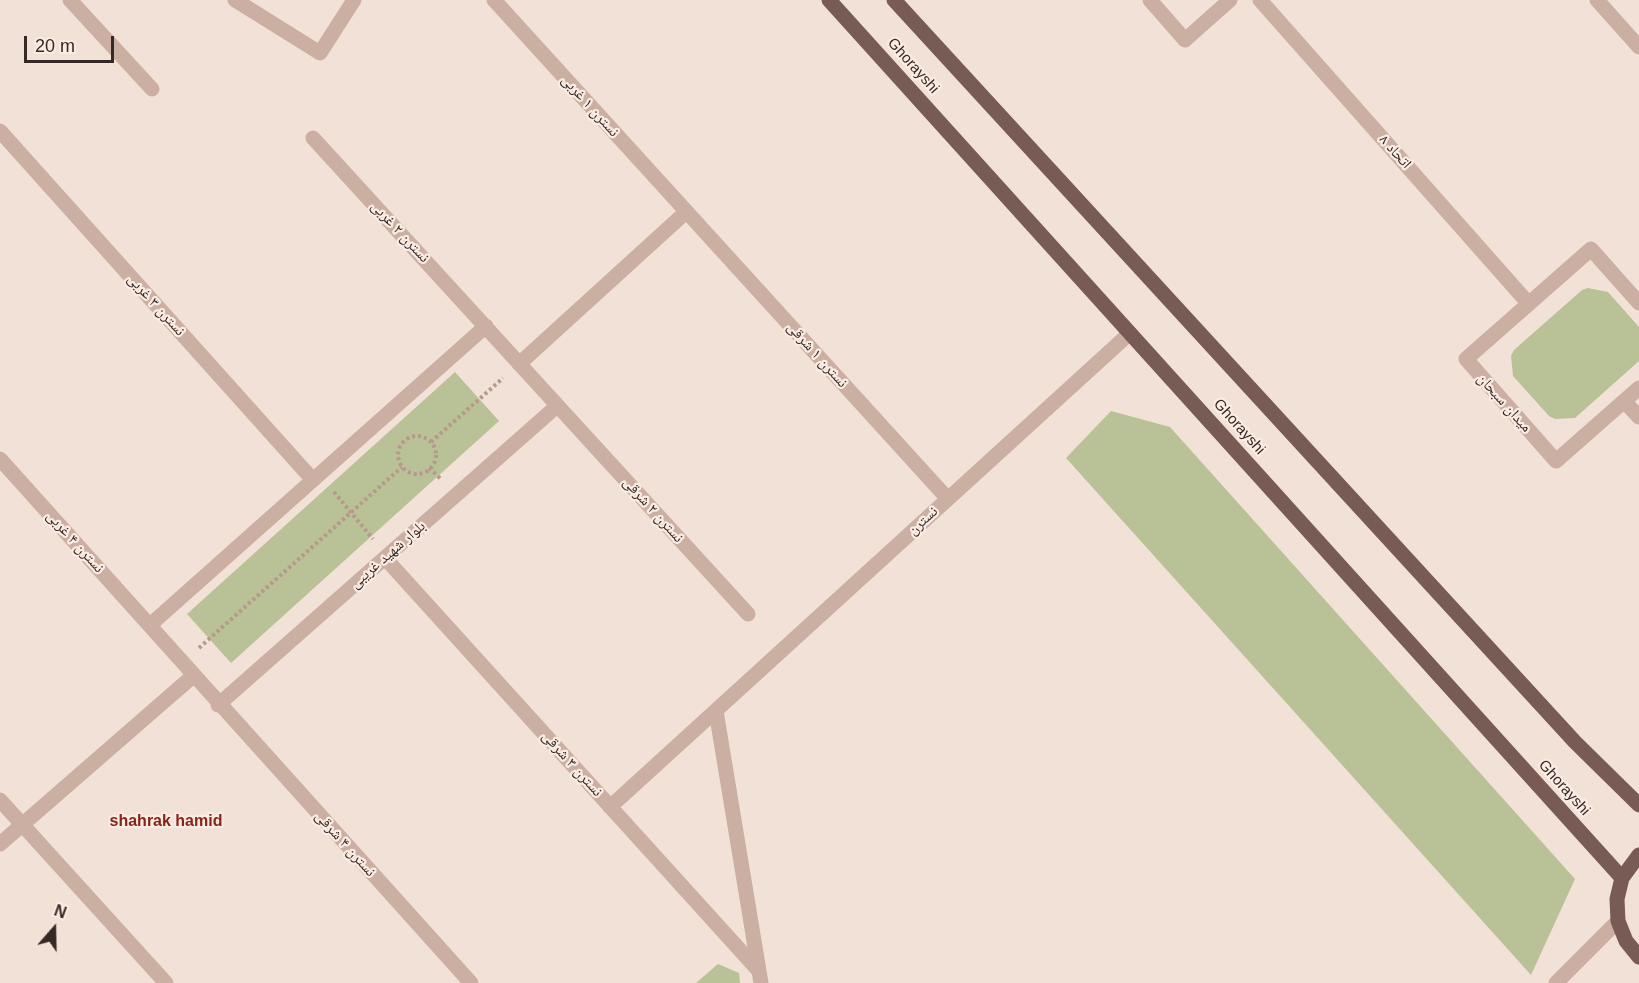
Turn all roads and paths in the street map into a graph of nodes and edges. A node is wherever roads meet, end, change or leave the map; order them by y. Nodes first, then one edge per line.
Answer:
1 (70, 0) edge
2 (235, 0) edge
3 (354, 0) edge
4 (494, 0) edge
5 (829, 0) edge
6 (894, 0) edge
7 (1150, 0) edge
8 (1230, 0) edge
9 (1260, 0) edge
10 (1597, 0) edge
11 (1639, 47) edge
12 (152, 89) dead end
13 (0, 131) edge
14 (313, 138) dead end
15 (686, 212) junction
16 (1639, 303) edge
17 (1529, 304) junction
18 (486, 326) junction
19 (1130, 333) junction
20 (519, 364) junction
21 (1639, 388) edge
22 (1624, 401) junction
23 (557, 406) junction
24 (1639, 417) edge
25 (430, 442) junction
26 (0, 459) edge
27 (402, 467) junction
28 (313, 480) junction
29 (948, 499) junction
30 (352, 512) junction
31 (384, 558) junction
32 (748, 614) dead end
33 (150, 625) junction
34 (182, 663) junction
35 (193, 676) junction
36 (218, 705) junction
37 (716, 711) junction
38 (0, 800) edge
39 (1639, 806) edge
40 (610, 807) junction
41 (22, 825) junction
42 (0, 844) edge
43 (1639, 855) edge
44 (1622, 878) junction
45 (1618, 921) junction
46 (1639, 957) edge
47 (760, 977) edge
48 (166, 983) edge
49 (471, 983) edge
50 (1556, 983) edge

1 - 12 street
2 - 3 street
4 - 15 street, نسترن ۱ غربی
5 - 19 main road, Ghorayshi
6 - 39 main road, Ghorayshi
7 - 8 street
9 - 17 street, اتحاد ۸
10 - 11 street
13 - 28 street, نسترن ۳ غربی
14 - 18 street, نسترن ۲ غربی
15 - 20 street
15 - 29 street, نسترن ۱ شرقی
16 - 17 street, میدان سبحان
17 - 22 street, میدان سبحان
18 - 20 street, نسترن ۲ غربی
18 - 28 street
19 - 29 street, نسترن
19 - 44 main road, Ghorayshi
20 - 23 street, نسترن ۲ شرقی
20 - 25 path
21 - 22 street, میدان سبحان
22 - 24 street
23 - 31 street, بلوار شهید غریبی
23 - 32 street, نسترن ۲ شرقی
25 - 27 path
25 - 27 path
26 - 33 street, نسترن ۴ غربی
27 - 30 path
28 - 30 path
28 - 33 street
29 - 37 street, نسترن
30 - 31 path
30 - 34 path
31 - 36 street, بلوار شهید غریبی
31 - 40 street, نسترن ۳ شرقی
33 - 34 street, نسترن ۴ غربی
34 - 35 street, نسترن ۴ شرقی
35 - 36 street, نسترن ۴ شرقی
35 - 41 street
36 - 49 street, نسترن ۴ شرقی
37 - 40 street, نسترن
37 - 47 street
38 - 41 street
40 - 47 street, نسترن ۳ شرقی
41 - 42 street
41 - 48 street
43 - 44 main road
44 - 45 main road
45 - 46 main road
45 - 50 street

